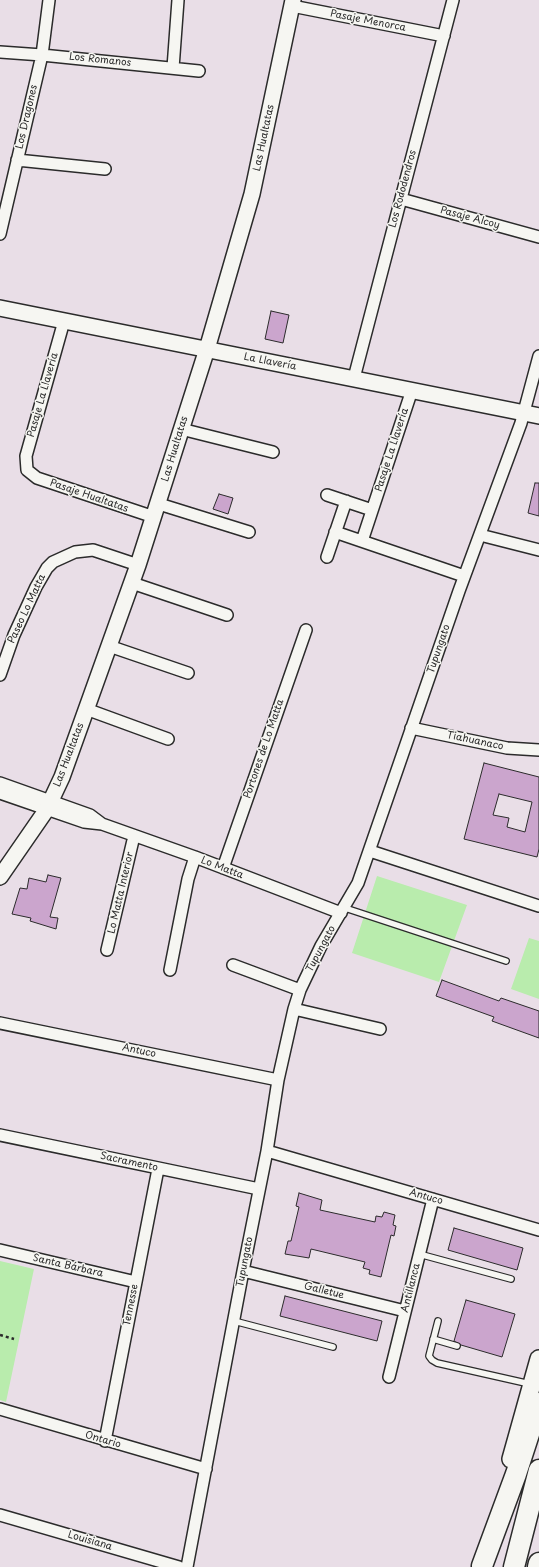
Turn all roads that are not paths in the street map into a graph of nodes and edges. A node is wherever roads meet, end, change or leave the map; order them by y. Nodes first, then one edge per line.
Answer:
1 (49, 0) edge
2 (178, 0) edge
3 (453, 0) edge
4 (292, 3) edge
5 (444, 36) junction
6 (0, 52) edge
7 (42, 55) junction
8 (173, 68) junction
9 (199, 71) dead end
10 (17, 160) junction
11 (105, 169) dead end
12 (401, 199) junction
13 (0, 234) edge
14 (539, 237) edge
15 (0, 308) edge
16 (64, 321) junction
17 (206, 349) junction
18 (539, 356) edge
19 (354, 378) junction
20 (412, 390) junction
21 (532, 414) edge
22 (181, 429) junction
23 (273, 452) dead end
24 (28, 470) joint
25 (327, 495) dead end
26 (346, 501) junction
27 (372, 510) junction
28 (156, 511) junction
29 (249, 532) dead end
30 (335, 532) junction
31 (480, 535) junction
32 (362, 541) junction
33 (539, 550) edge
34 (327, 557) dead end
35 (138, 565) junction
36 (464, 576) junction
37 (132, 583) junction
38 (227, 615) dead end
39 (306, 630) dead end
40 (109, 646) junction
41 (188, 673) dead end
42 (0, 675) edge
43 (86, 709) junction
44 (411, 728) junction
45 (168, 739) dead end
46 (539, 750) edge
47 (0, 783) edge
48 (0, 792) edge
49 (49, 805) junction
50 (134, 836) junction
51 (370, 851) junction
52 (195, 857) junction
53 (223, 868) junction
54 (0, 877) edge
55 (539, 906) edge
56 (343, 911) junction
57 (107, 950) dead end
58 (506, 962) dead end
59 (233, 965) dead end
60 (170, 970) dead end
61 (300, 990) junction
62 (294, 1009) junction
63 (0, 1023) edge
64 (380, 1029) dead end
65 (278, 1080) junction
66 (0, 1135) edge
67 (267, 1151) junction
68 (158, 1168) junction
69 (259, 1189) junction
70 (433, 1199) junction
71 (539, 1230) edge
72 (0, 1250) edge
73 (419, 1254) junction
74 (243, 1271) junction
75 (511, 1279) dead end
76 (136, 1282) junction
77 (405, 1311) junction
78 (234, 1321) junction
79 (438, 1321) dead end
80 (433, 1339) junction
81 (457, 1346) dead end
82 (333, 1347) dead end
83 (539, 1359) edge
84 (389, 1377) dead end
85 (535, 1394) edge
86 (0, 1409) edge
87 (105, 1441) junction
88 (206, 1470) junction
89 (539, 1470) edge
90 (0, 1515) edge
91 (539, 1563) edge
92 (482, 1566) edge
93 (179, 1567) edge
94 (187, 1567) edge
95 (514, 1567) edge
96 (538, 1567) edge

1 - 7 street, Los Dragones
2 - 8 street
3 - 5 street, Los Rododendros
4 - 5 street, Pasaje Menorca
4 - 17 street, Las Hualtatas
5 - 12 street, Los Rododendros
6 - 7 street, Los Romanos
7 - 8 street, Los Romanos
7 - 10 street, Los Dragones
8 - 9 street, Los Romanos
10 - 11 street
10 - 13 street, Los Dragones
12 - 14 street, Pasaje Alcoy
12 - 19 street, Los Rododendros
15 - 16 street, La Llavería
16 - 17 street, La Llavería
16 - 24 street, Pasaje La Llavería
17 - 19 street, La Llavería
17 - 22 street, Las Hualtatas
18 - 21 street, Tupungato
19 - 20 street, La Llavería
20 - 21 street, La Llavería
20 - 27 street, Pasaje La Llavería
21 - 31 street, Tupungato
22 - 23 street
22 - 28 street, Las Hualtatas
24 - 28 street, Pasaje Hualtatas
25 - 26 street
26 - 27 street
26 - 30 street
27 - 32 street, Pasaje La Llavería
28 - 29 street, Pasaje Hualtatas
28 - 35 street, Las Hualtatas
30 - 32 street
30 - 34 street
31 - 33 street
31 - 36 street, Tupungato
32 - 36 street
35 - 37 street, Las Hualtatas
35 - 42 street, Paseo Lo Matta
36 - 44 street, Tupungato
37 - 38 street
37 - 40 street, Las Hualtatas
39 - 53 street, Portones de Lo Matta
40 - 41 street
40 - 43 street, Las Hualtatas
43 - 45 street
43 - 49 street, Las Hualtatas
44 - 46 street, Tiahuanaco
44 - 51 street, Tupungato
47 - 49 street, Lo Matta
48 - 49 street, Lo Matta
49 - 50 street, Lo Matta
49 - 54 street, Las Hualtatas
50 - 52 street, Lo Matta
50 - 57 street, Lo Matta Interior
51 - 55 street
51 - 56 street, Tupungato
52 - 53 street, Lo Matta
52 - 60 street
53 - 56 street, Lo Matta
56 - 58 lane
56 - 61 street, Tupungato
59 - 61 street
61 - 62 street, Tupungato
62 - 64 street
62 - 65 street, Tupungato
63 - 65 street, Antuco
65 - 67 street, Tupungato
66 - 68 street, Sacramento
67 - 69 street, Tupungato
67 - 70 street, Antuco
68 - 69 street, Sacramento
68 - 76 street, Tennesse
69 - 74 street, Tupungato
70 - 71 street, Antuco
70 - 73 street, Antillanca
72 - 76 street, Santa Bárbara
73 - 75 lane
73 - 77 street, Antillanca
74 - 77 street, Galletue
74 - 78 street, Tupungato
76 - 87 street, Tennesse
77 - 84 street, Antillanca
78 - 82 lane
78 - 88 street, Tupungato
79 - 80 lane
80 - 81 lane
80 - 85 lane
83 - 85 main road
85 - 92 highway
86 - 87 street, Ontario
87 - 88 street, Ontario
88 - 94 street, Tupungato
89 - 95 highway
90 - 93 street, Louisiana
91 - 96 highway

